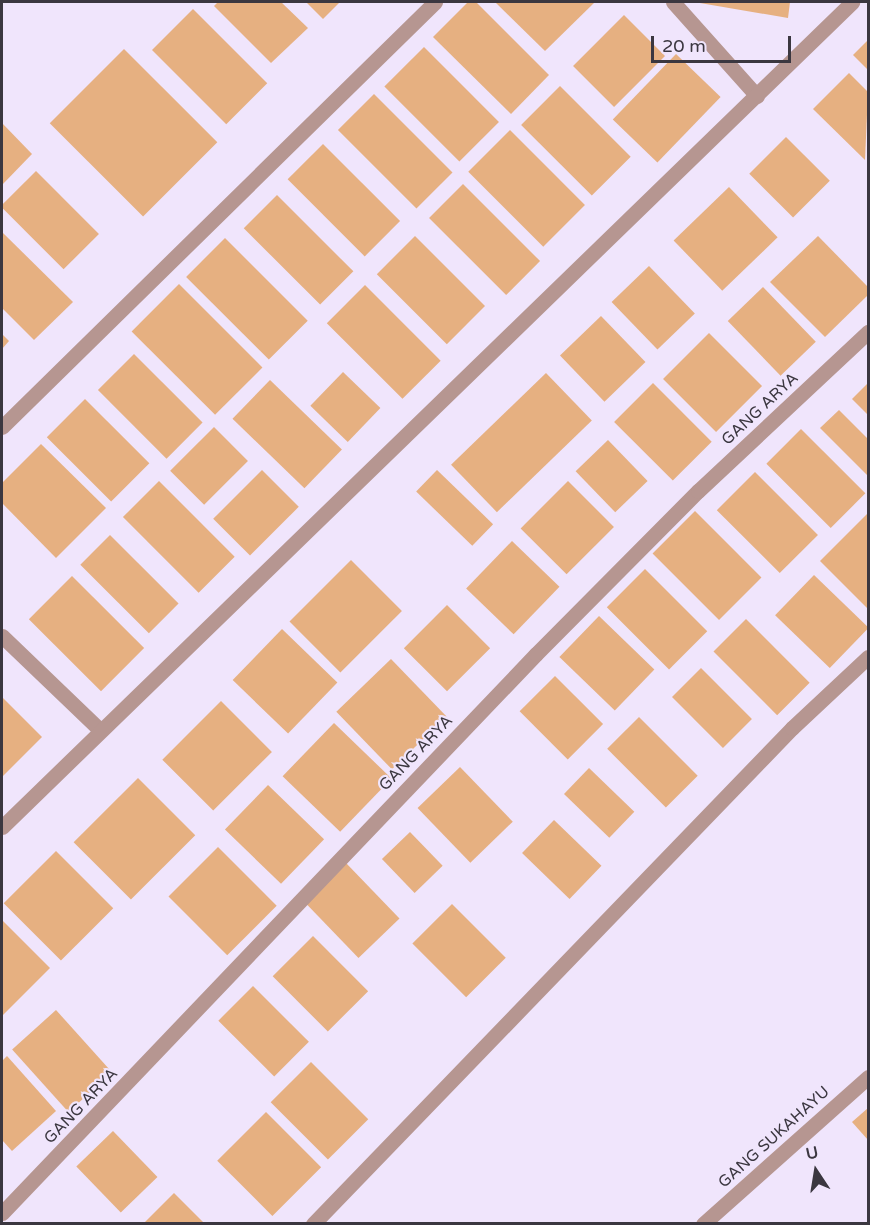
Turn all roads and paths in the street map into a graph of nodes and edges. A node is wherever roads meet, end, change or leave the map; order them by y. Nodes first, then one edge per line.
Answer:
1 (435, 2) edge
2 (673, 2) edge
3 (852, 2) edge
4 (757, 96) junction
5 (868, 332) edge
6 (2, 427) edge
7 (2, 636) edge
8 (868, 657) edge
9 (100, 730) junction
10 (2, 827) edge
11 (868, 1077) edge
12 (2, 1213) edge
13 (313, 1224) edge
14 (703, 1224) edge

1 - 6 street
2 - 4 street
3 - 4 street
4 - 9 street
5 - 12 street, GANG ARYA
7 - 9 street
8 - 13 street
9 - 10 street
11 - 14 street, GANG SUKAHAYU

